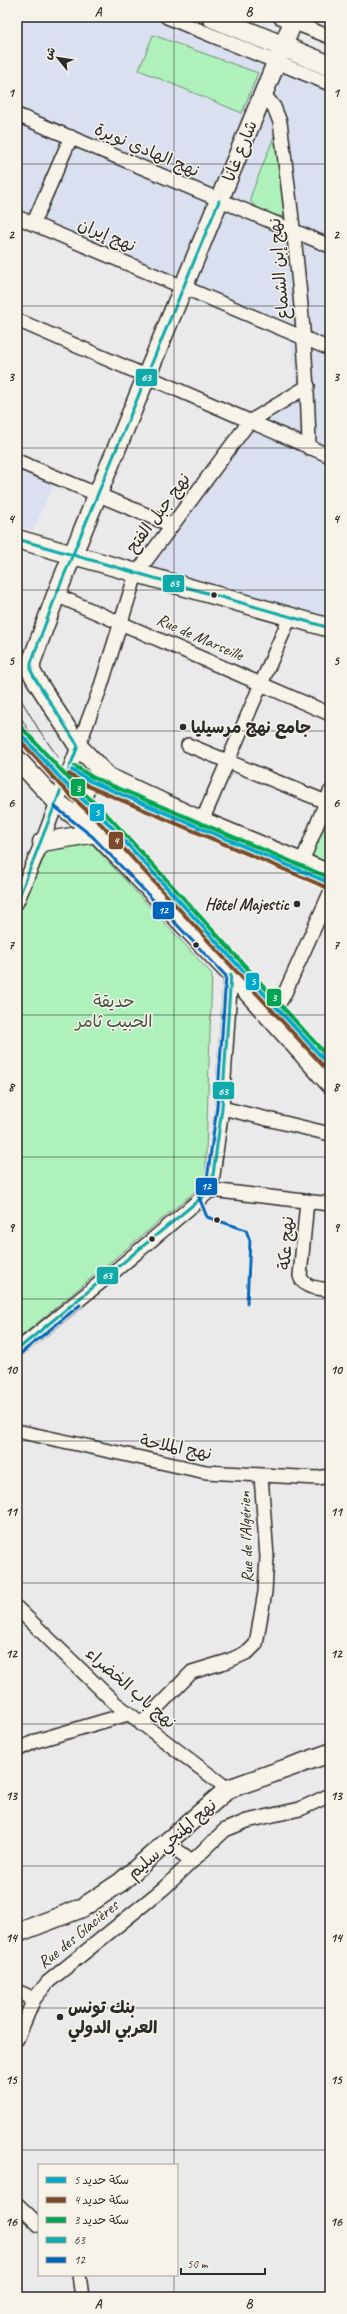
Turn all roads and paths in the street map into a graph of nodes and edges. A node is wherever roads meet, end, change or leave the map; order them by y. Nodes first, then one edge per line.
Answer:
1 (167, 17) edge
2 (212, 17) edge
3 (242, 17) edge
4 (286, 33) edge
5 (330, 37) edge
6 (330, 53) edge
7 (330, 66) edge
8 (330, 84) edge
9 (263, 93) junction
10 (17, 114) edge
11 (71, 138) junction
12 (219, 201) junction
13 (17, 217) edge
14 (33, 224) junction
15 (294, 231) junction
16 (330, 246) edge
17 (183, 287) junction
18 (17, 320) edge
19 (303, 338) junction
20 (330, 349) edge
21 (147, 376) junction
22 (308, 386) junction
23 (249, 422) junction
24 (310, 448) junction
25 (330, 456) edge
26 (17, 461) edge
27 (97, 494) junction
28 (171, 525) junction
29 (17, 539) edge
30 (72, 556) junction
31 (136, 574) junction
32 (56, 595) junction
33 (290, 617) junction
34 (121, 622) junction
35 (330, 628) edge
36 (262, 685) junction
37 (330, 714) edge
38 (188, 745) dead end
39 (78, 746) junction
40 (17, 759) edge
41 (228, 762) junction
42 (108, 777) junction
43 (328, 797) edge
44 (57, 802) junction
45 (202, 821) junction
46 (96, 833) junction
47 (42, 842) junction
48 (302, 862) junction
49 (330, 874) edge
50 (330, 893) edge
51 (17, 902) edge
52 (231, 974) junction
53 (270, 1018) junction
54 (330, 1084) edge
55 (222, 1108) junction
56 (330, 1134) edge
57 (210, 1190) junction
58 (307, 1201) junction
59 (330, 1204) edge
60 (330, 1290) edge
61 (17, 1350) edge
62 (17, 1431) edge
63 (261, 1476) junction
64 (330, 1476) edge
65 (17, 1608) edge
66 (128, 1714) junction
67 (141, 1724) junction
68 (17, 1750) edge
69 (330, 1753) edge
70 (228, 1789) junction
71 (330, 1795) edge
72 (167, 1843) junction
73 (192, 1861) junction
74 (17, 1933) edge
75 (17, 1991) edge
76 (34, 1999) junction
77 (17, 2039) edge
78 (17, 2204) edge
79 (38, 2224) edge
80 (79, 2276) edge
81 (82, 2297) edge

1 - 4 street
2 - 4 main road
3 - 4 main road
4 - 5 street
4 - 6 main road
4 - 7 main road
4 - 8 street
4 - 9 main road, شارع غانا
9 - 12 main road, شارع غانا
9 - 15 street, نهج إبن الشماع
10 - 11 street, نهج الهادي نويرة
11 - 12 street, نهج الهادي نويرة
11 - 14 street
12 - 15 street, نهج الهادي نويرة
12 - 17 main road, شارع غانا
13 - 14 street, نهج إيران
14 - 17 street, نهج إيران
15 - 16 street, نهج الهادي نويرة
15 - 19 street, نهج إبن الشماع
17 - 19 street, نهج إيران
17 - 21 main road, شارع غانا
18 - 21 street
19 - 20 street, نهج إيران
19 - 22 street, نهج إبن الشماع
21 - 23 street
21 - 27 main road, شارع غانا
22 - 23 street, نهج جبل الفتح
22 - 24 street, نهج إبن الشماع
23 - 24 street
23 - 28 street, نهج جبل الفتح
24 - 25 street
26 - 27 street
27 - 28 street
27 - 30 main road, شارع غانا
28 - 31 street, نهج جبل الفتح
29 - 30 main road
30 - 31 main road
30 - 32 main road, شارع غانا
31 - 33 main road
31 - 34 street, نهج جبل الفتح
32 - 34 street, Rue de Marseille
32 - 39 main road, شارع غانا
33 - 35 main road
33 - 36 street
34 - 36 street, Rue de Marseille
34 - 39 street, نهج جبل الفتح
36 - 37 street, Rue de Marseille
36 - 41 street
38 - 41 street
39 - 42 main road
39 - 44 street, نهج جبل الفتح
40 - 44 main road
41 - 43 street
41 - 45 street
42 - 45 main road
42 - 46 main road
43 - 48 street
44 - 46 main road
44 - 47 street, نهج جبل الفتح
45 - 48 main road
46 - 47 main road
46 - 52 main road
47 - 51 street, نهج جبل الفتح
48 - 49 main road
50 - 53 street
52 - 53 main road
52 - 55 street
53 - 54 main road
55 - 56 street
55 - 57 street
57 - 58 street
57 - 61 street
58 - 59 street
58 - 60 street, نهج عكة
62 - 63 street, نهج الملاحة
63 - 64 street, نهج الملاحة
63 - 67 street, Rue de l'Algérien
65 - 66 street, نهج باب الخضراء
66 - 67 street, نهج باب الخضراء
66 - 68 street
67 - 70 street, نهج باب الخضراء
69 - 70 main road, نهج المنجي سليم
70 - 72 main road, نهج المنجي سليم
71 - 73 street, Rue des Glacières
72 - 73 street
72 - 74 main road, نهج المنجي سليم
73 - 76 street, Rue des Glacières
75 - 76 street
76 - 77 street, Rue des Glacières
78 - 79 street
80 - 81 street

